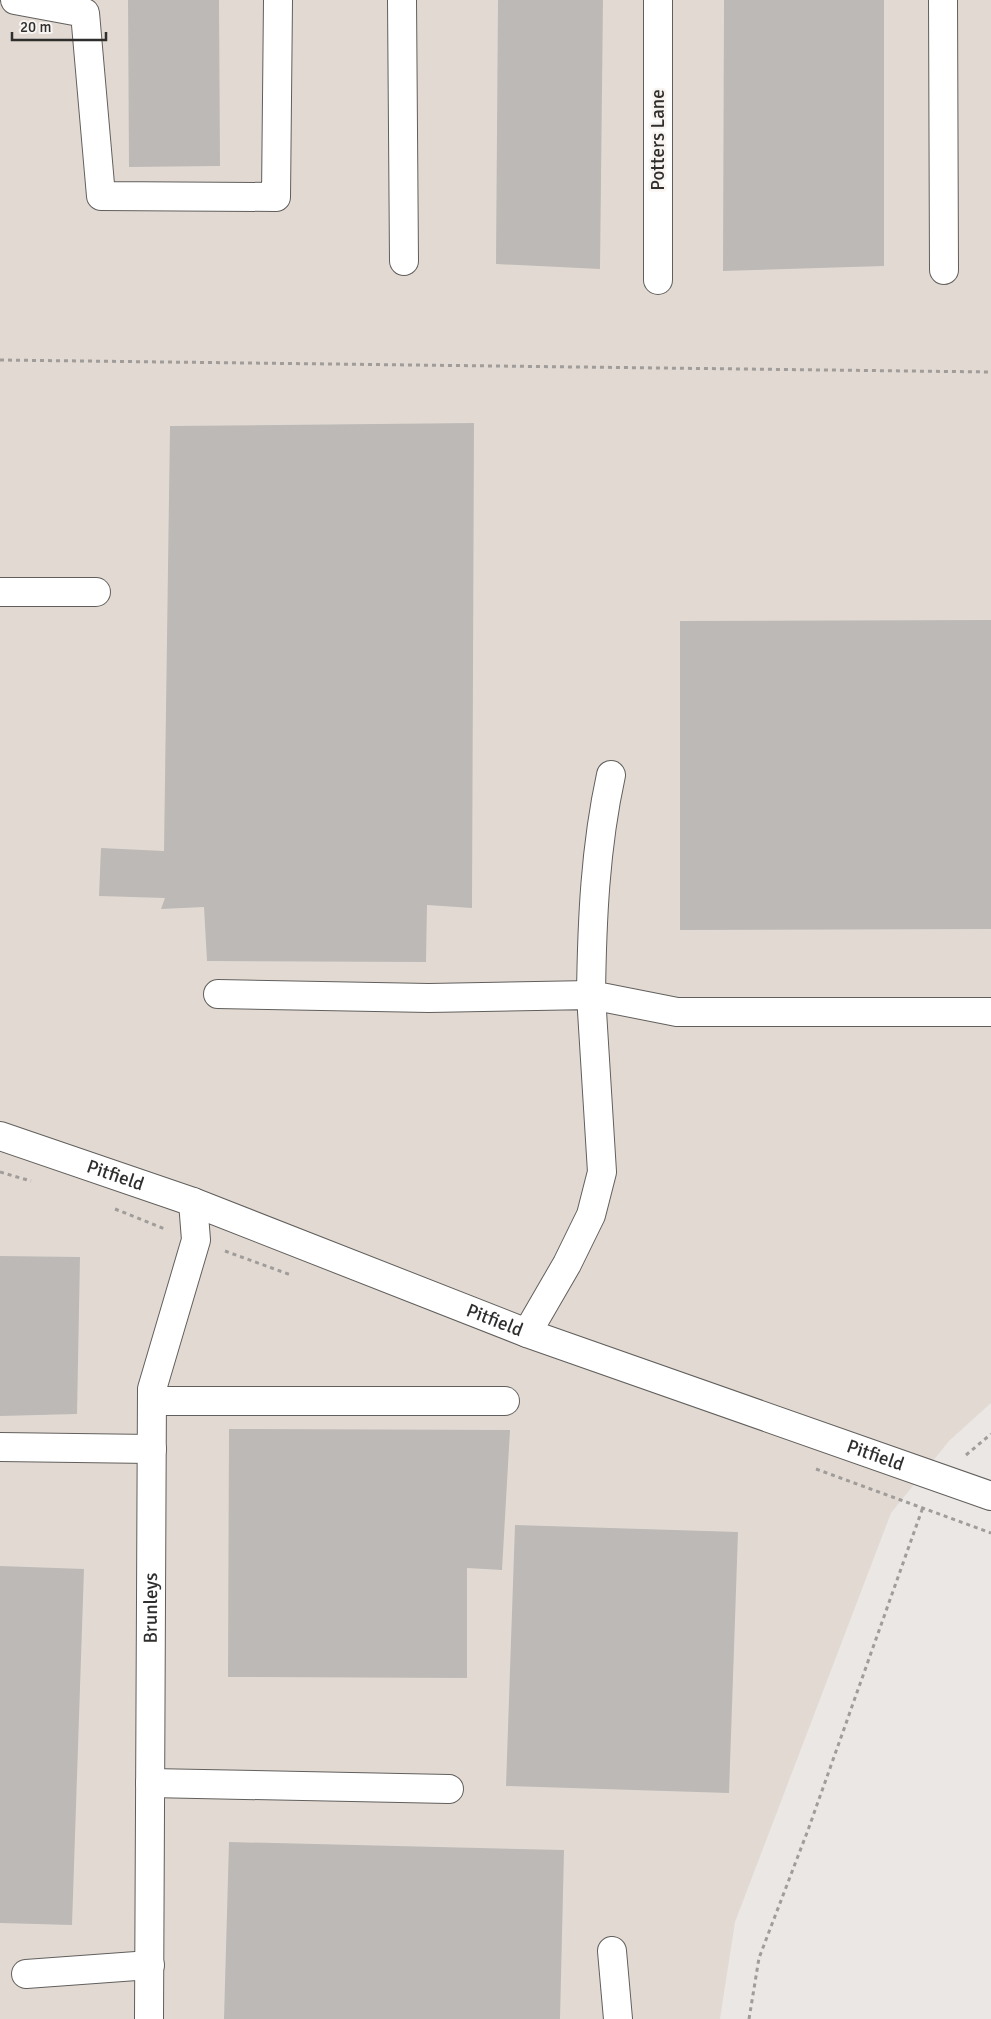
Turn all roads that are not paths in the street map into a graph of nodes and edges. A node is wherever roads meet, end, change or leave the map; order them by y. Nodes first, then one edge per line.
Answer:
1 (16, 0) edge
2 (278, 0) edge
3 (402, 0) edge
4 (658, 0) edge
5 (943, 0) edge
6 (404, 261) dead end
7 (944, 270) dead end
8 (658, 280) dead end
9 (0, 592) edge
10 (96, 592) dead end
11 (611, 775) dead end
12 (218, 994) dead end
13 (591, 995) junction
14 (991, 1012) edge
15 (0, 1136) edge
16 (193, 1202) junction
17 (527, 1332) junction
18 (152, 1401) junction
19 (505, 1401) dead end
20 (0, 1447) edge
21 (152, 1449) junction
22 (991, 1496) edge
23 (150, 1783) junction
24 (449, 1789) dead end
25 (612, 1951) dead end
26 (150, 1965) junction
27 (26, 1974) dead end
28 (150, 2019) edge
29 (618, 2019) edge

1 - 2 street
3 - 6 street
4 - 8 street, Potters Lane
5 - 7 street
9 - 10 street
11 - 13 street
12 - 13 street
13 - 14 street
13 - 17 street
15 - 16 street, Pitfield
16 - 17 street, Pitfield
16 - 18 street, Brunleys
17 - 22 street, Pitfield
18 - 19 street
18 - 21 street, Brunleys
20 - 21 street
21 - 23 street, Brunleys
23 - 24 street
23 - 26 street, Brunleys
25 - 29 street
26 - 27 street
26 - 28 street, Brunleys

